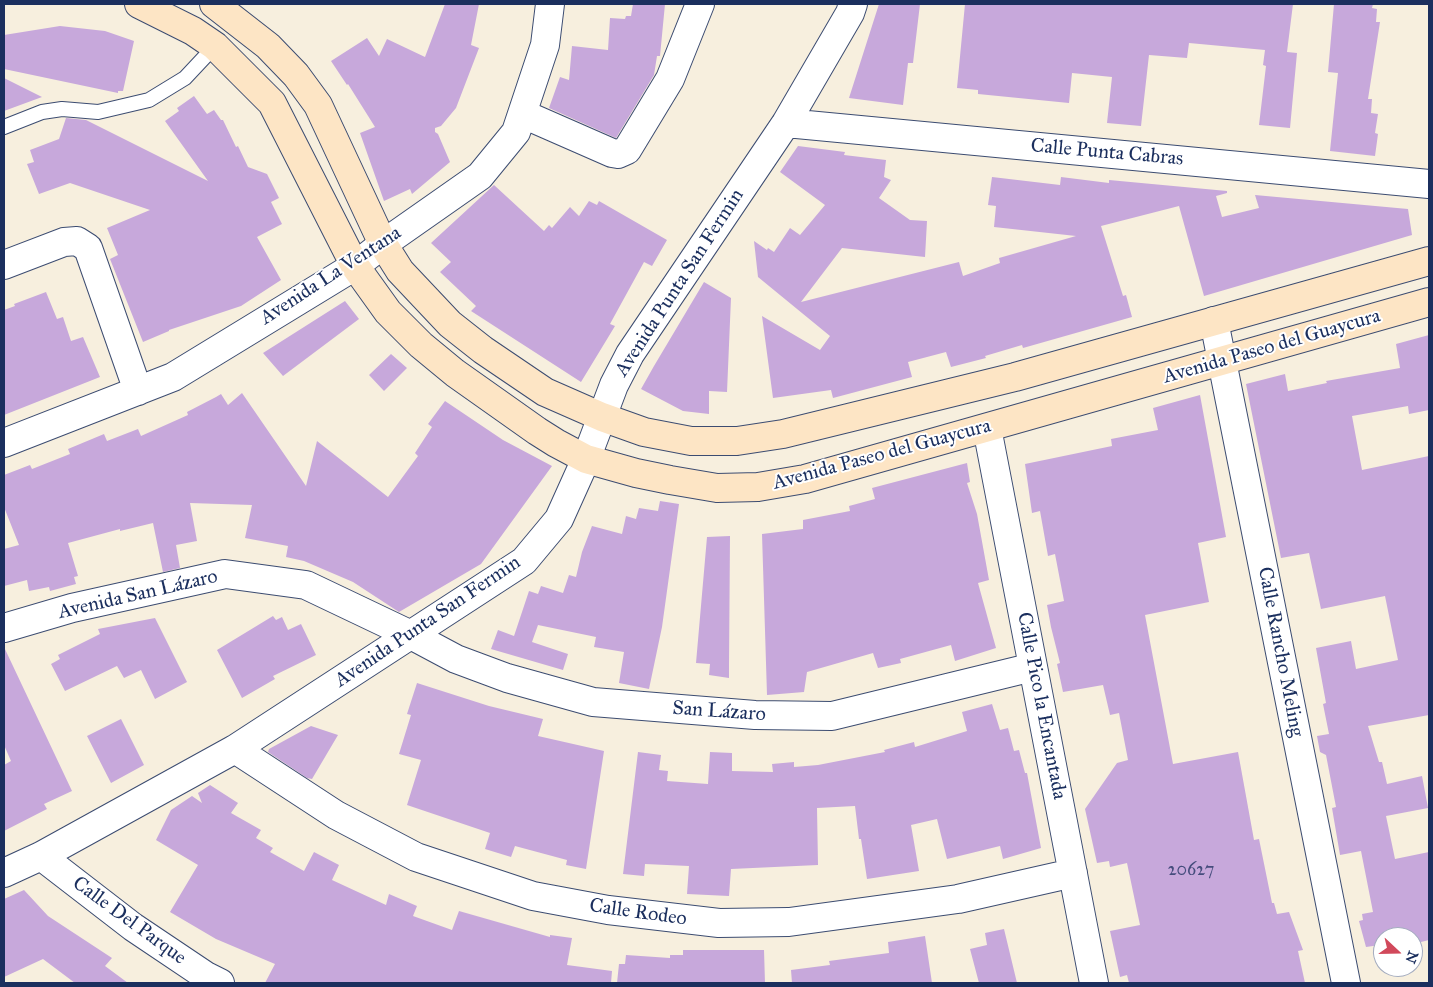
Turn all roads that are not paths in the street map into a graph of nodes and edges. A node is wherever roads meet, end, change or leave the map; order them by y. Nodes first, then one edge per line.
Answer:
1 (139, 4) edge
2 (214, 4) edge
3 (550, 4) edge
4 (700, 4) edge
5 (853, 4) edge
6 (215, 46) junction
7 (523, 114) junction
8 (786, 123) junction
9 (4, 127) edge
10 (1429, 184) edge
11 (383, 244) junction
12 (1429, 261) edge
13 (4, 265) edge
14 (355, 266) junction
15 (1429, 302) edge
16 (1214, 321) junction
17 (1222, 361) junction
18 (138, 391) junction
19 (602, 417) junction
20 (987, 428) junction
21 (4, 443) edge
22 (586, 459) junction
23 (4, 628) edge
24 (411, 635) junction
25 (1033, 667) junction
26 (235, 749) junction
27 (41, 856) junction
28 (4, 873) edge
29 (1073, 873) junction
30 (220, 983) edge
31 (1094, 983) edge
32 (1346, 983) edge

1 - 6 main road, Avenida Paseo del Guaycura
2 - 11 main road, Avenida Paseo del Guaycura
3 - 7 street, Avenida La Ventana
4 - 7 street
5 - 8 street, Avenida Punta San Fermin
6 - 9 lane
6 - 14 main road, Avenida Paseo del Guaycura
7 - 11 street, Avenida La Ventana
8 - 10 street, Calle Punta Cabras
8 - 19 street, Avenida Punta San Fermin
11 - 14 street, Avenida La Ventana
11 - 19 main road, Avenida Paseo del Guaycura
12 - 16 main road, Avenida Paseo del Guaycura
13 - 18 street
14 - 18 street, Avenida La Ventana
14 - 22 main road, Avenida Paseo del Guaycura
15 - 17 main road, Avenida Paseo del Guaycura
16 - 17 street, Calle Rancho Meling
16 - 19 main road, Avenida Paseo del Guaycura
17 - 20 main road, Avenida Paseo del Guaycura
17 - 32 street, Calle Rancho Meling
18 - 21 street, Avenida La Ventana
19 - 22 street, Avenida Punta San Fermin
20 - 22 main road, Avenida Paseo del Guaycura
20 - 25 street, Calle Pico la Encantada
22 - 24 street, Avenida Punta San Fermin
23 - 24 street, Avenida San Lázaro
24 - 25 street, San Lázaro
24 - 26 street, Avenida Punta San Fermin
25 - 29 street, Calle Pico la Encantada
26 - 27 street, Avenida Punta San Fermin
26 - 29 street, Calle Rodeo
27 - 28 street, Avenida Punta San Fermin
27 - 30 street, Calle Del Parque
29 - 31 street, Calle Pico la Encantada

